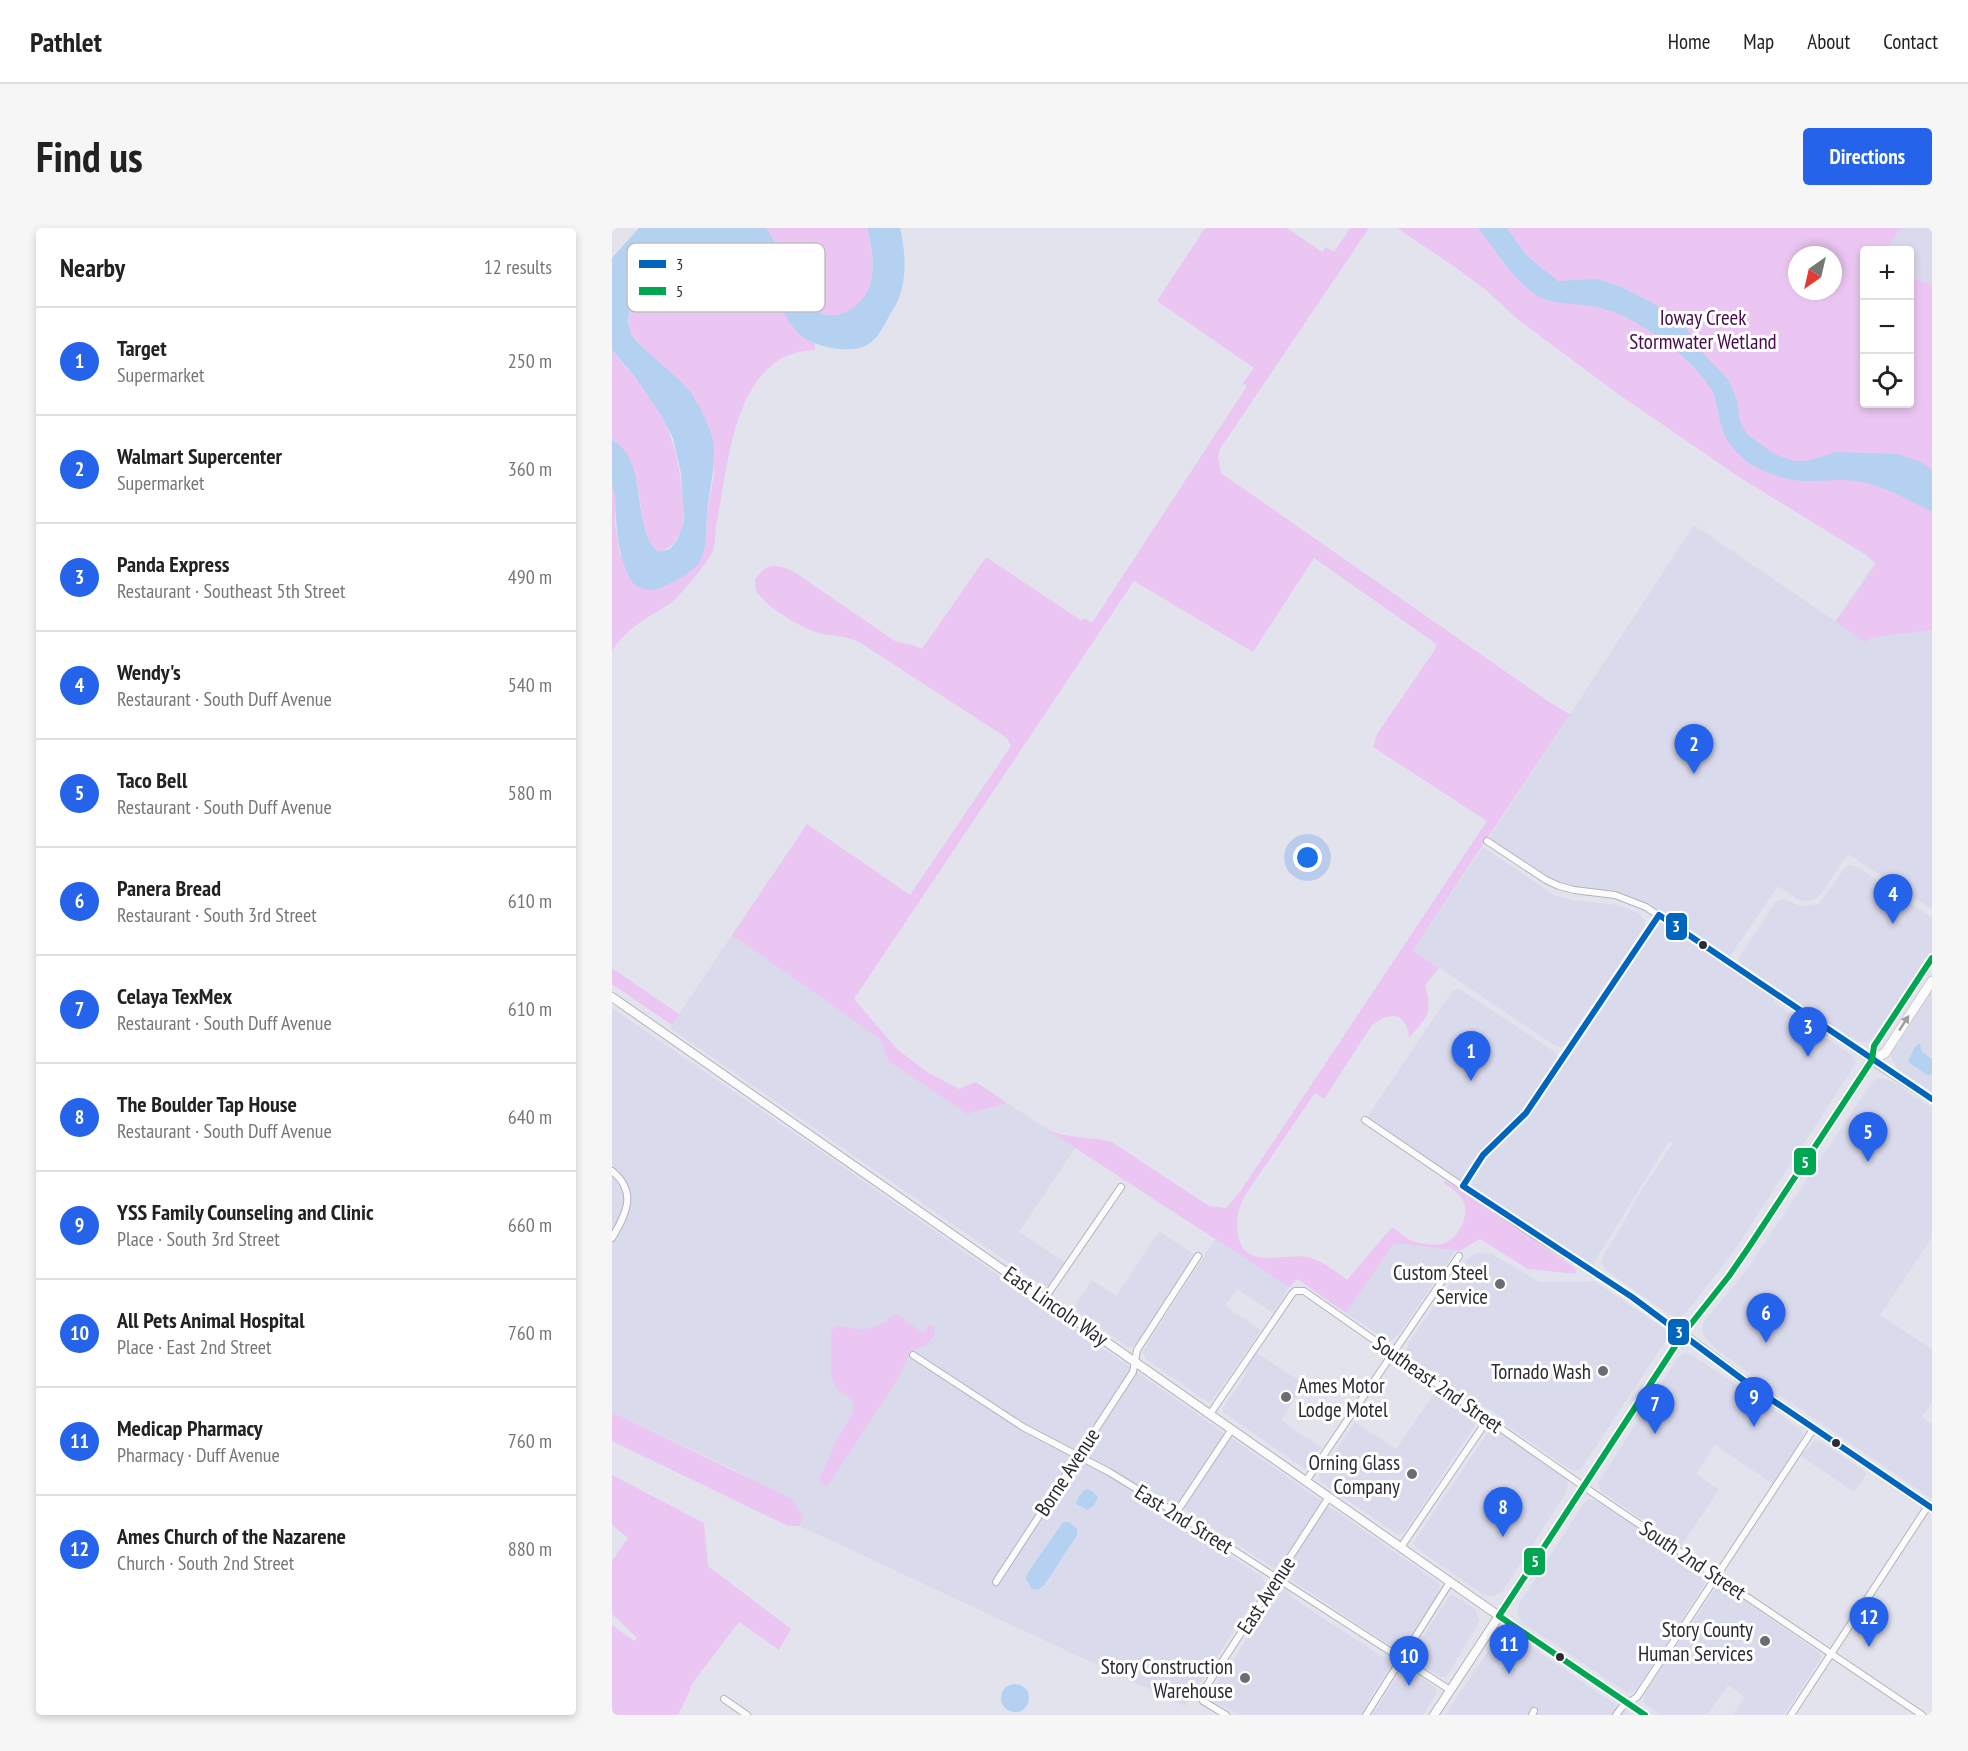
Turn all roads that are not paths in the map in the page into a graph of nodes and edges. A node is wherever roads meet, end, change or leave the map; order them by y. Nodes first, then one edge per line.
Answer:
1 (1487, 841) dead end
2 (1932, 958) edge
3 (1932, 981) edge
4 (612, 997) edge
5 (1872, 1059) junction
6 (1932, 1099) edge
7 (1365, 1120) dead end
8 (612, 1171) edge
9 (1121, 1187) dead end
10 (612, 1238) edge
11 (1459, 1256) dead end
12 (1198, 1257) dead end
13 (1045, 1298) junction
14 (1683, 1334) junction
15 (1393, 1353) junction
16 (913, 1355) dead end
17 (1135, 1362) junction
18 (1210, 1414) junction
19 (1488, 1419) junction
20 (1814, 1428) junction
21 (1232, 1429) junction
22 (1078, 1455) junction
23 (1306, 1481) junction
24 (1583, 1486) junction
25 (1329, 1497) junction
26 (1930, 1507) edge
27 (1176, 1513) junction
28 (1401, 1547) junction
29 (1716, 1576) junction
30 (1277, 1577) junction
31 (996, 1582) dead end
32 (1450, 1582) junction
33 (1499, 1616) junction
34 (1831, 1654) junction
35 (1402, 1658) junction
36 (1450, 1690) junction
37 (724, 1699) dead end
38 (1627, 1703) junction
39 (747, 1715) edge
40 (1226, 1715) edge
41 (1366, 1715) edge
42 (1434, 1715) edge
43 (1616, 1715) edge
44 (1645, 1715) edge
45 (1791, 1715) edge
46 (1922, 1715) edge

1 - 5 street
2 - 5 main road
5 -> 3 main road
4 - 13 main road, East Lincoln Way
5 - 6 main road
5 - 14 main road
7 - 14 street
8 - 10 street
9 - 13 street
11 - 15 street
12 - 17 street, Borne Avenue
13 - 17 main road, East Lincoln Way
14 - 20 main road
14 - 24 main road
15 - 18 street, Southeast 2nd Street
15 - 19 street, Southeast 2nd Street
15 - 23 street
16 - 22 street, East 2nd Street
17 - 18 main road, East Lincoln Way
17 - 22 street, Borne Avenue
18 - 21 main road, East Lincoln Way
19 - 24 street, Southeast 2nd Street
19 - 28 street
20 - 26 main road
20 - 29 street
21 - 23 main road, East Lincoln Way
21 - 27 street
22 - 27 street, East 2nd Street
22 - 31 street, Borne Avenue
23 - 25 main road, East Lincoln Way
24 - 29 street, South 2nd Street
24 - 33 main road
25 - 28 main road, East Lincoln Way
25 - 30 street, East Avenue
26 - 34 street
27 - 30 street, East 2nd Street
28 - 32 main road, East Lincoln Way
29 - 34 street, South 2nd Street
29 - 38 street
30 - 35 street, East 2nd Street
30 - 40 street, East Avenue
32 - 33 main road, East Lincoln Way
32 - 35 street
33 - 36 main road
33 - 38 main road
34 - 45 street
34 - 46 street, South 2nd Street
35 - 36 street, East 2nd Street
35 - 41 street
36 - 42 main road
37 - 39 street
38 - 43 street
38 - 44 main road

